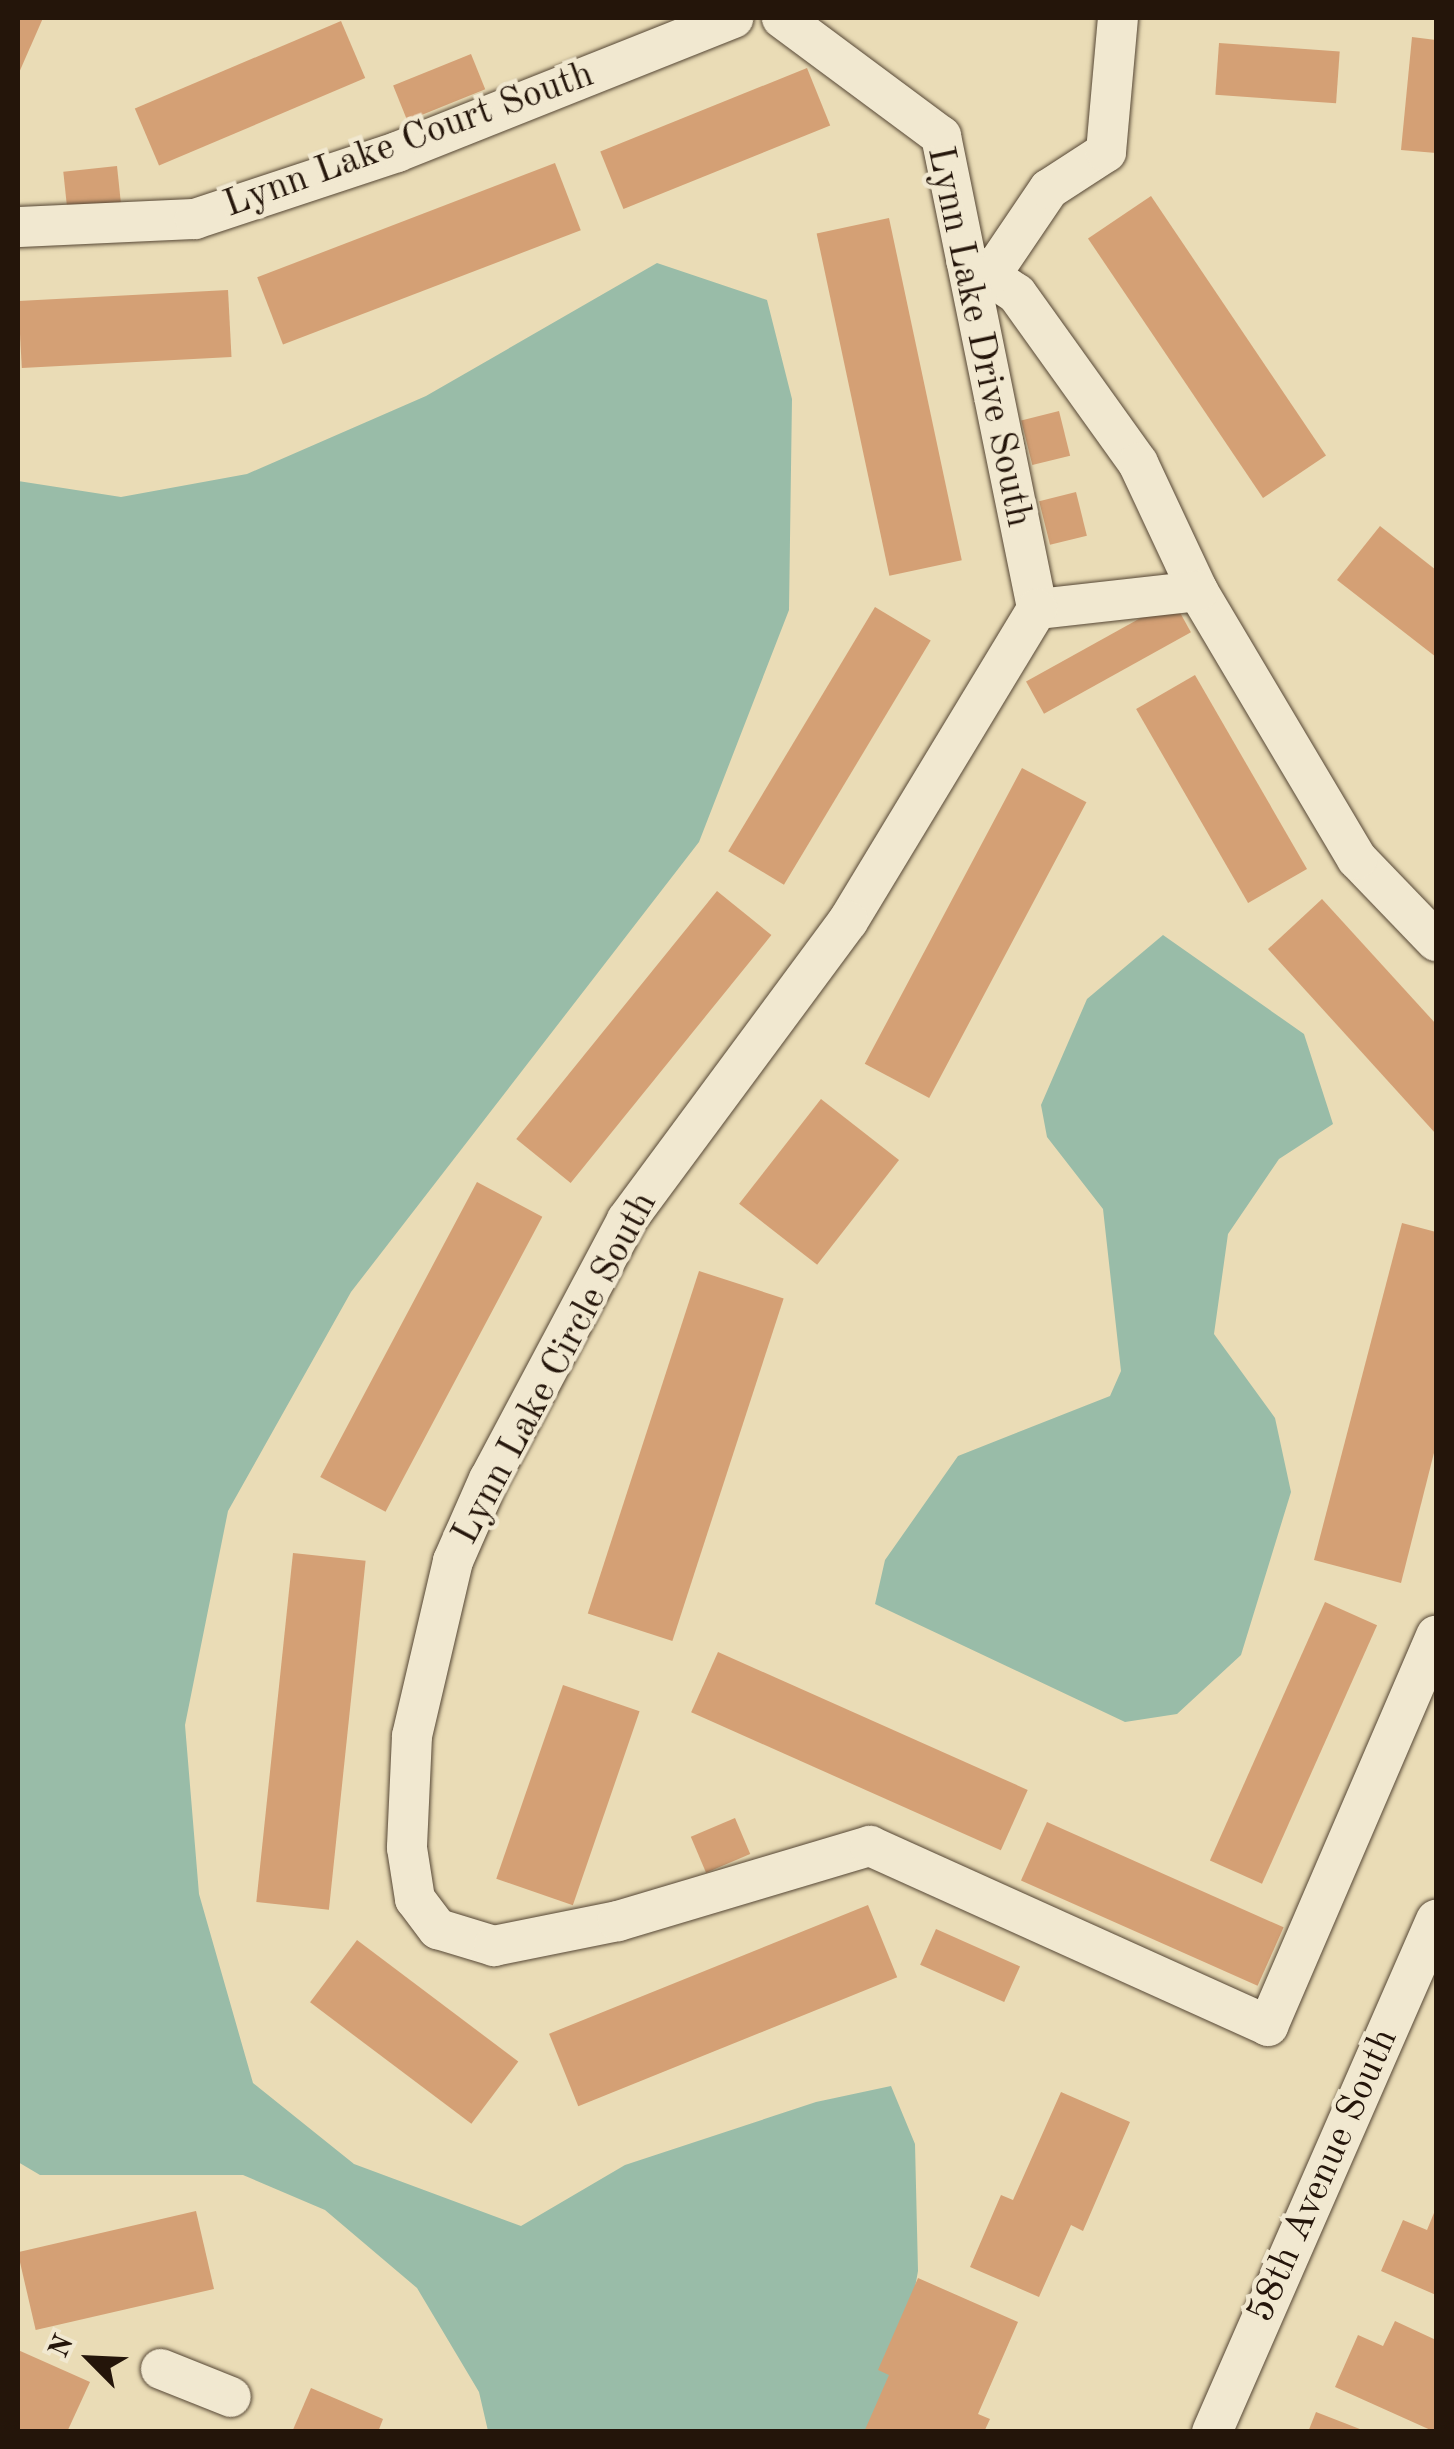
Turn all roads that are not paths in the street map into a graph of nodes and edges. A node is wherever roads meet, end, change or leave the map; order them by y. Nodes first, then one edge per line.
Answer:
1 (733, 18) edge
2 (782, 18) edge
3 (1118, 18) edge
4 (18, 227) edge
5 (978, 268) junction
6 (1198, 591) junction
7 (1037, 609) junction
8 (1436, 941) edge
9 (1436, 1636) edge
10 (1436, 1920) edge
11 (161, 2369) dead end
12 (231, 2397) dead end
13 (1212, 2432) edge

1 - 4 street, Lynn Lake Court South
2 - 5 street, Lynn Lake Drive South
3 - 5 street
5 - 6 street
5 - 7 street, Lynn Lake Drive South
6 - 7 street
6 - 8 street
7 - 9 street, Lynn Lake Circle South
10 - 13 street, 58th Avenue South
11 - 12 street

